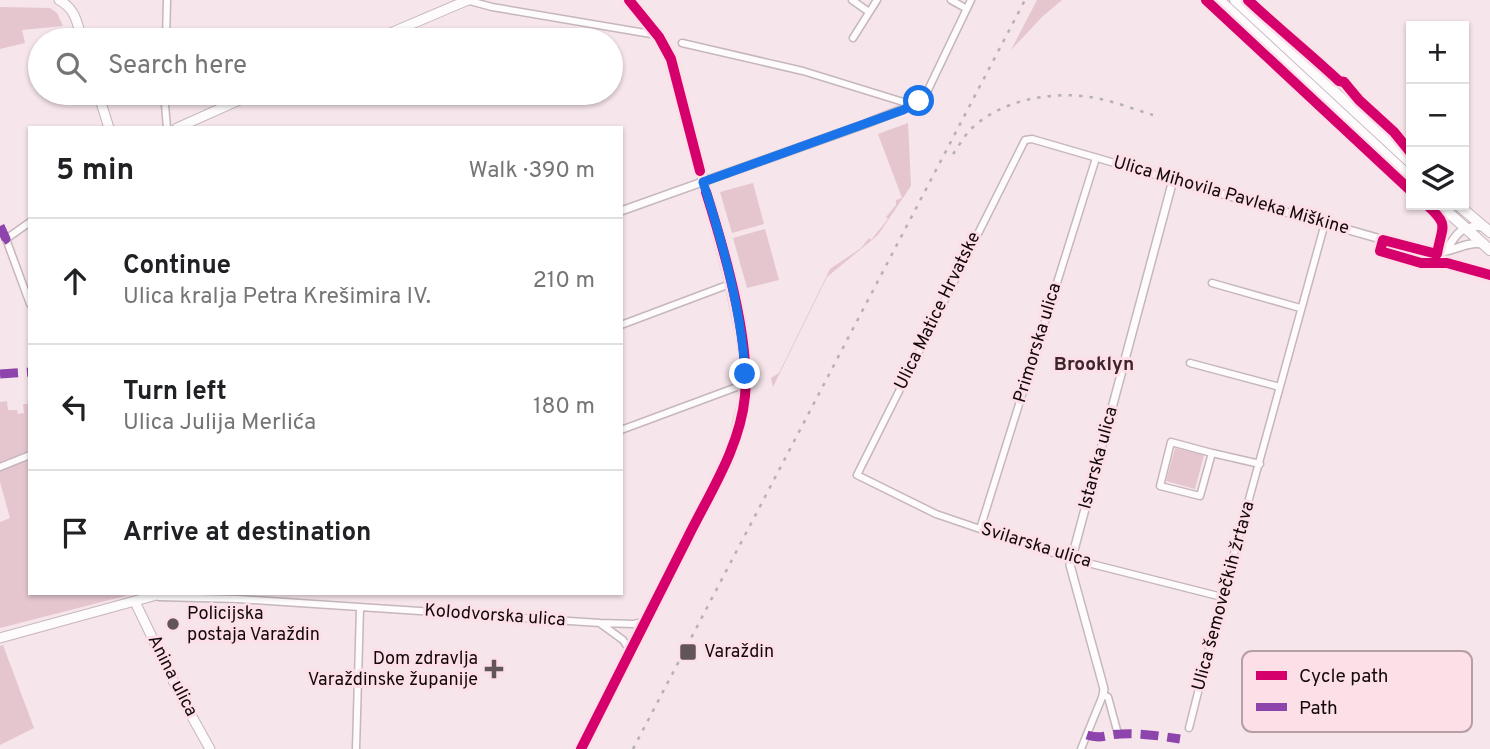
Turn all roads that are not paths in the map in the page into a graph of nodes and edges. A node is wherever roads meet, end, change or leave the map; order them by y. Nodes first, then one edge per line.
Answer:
1 (59, 0) edge
2 (167, 0) edge
3 (467, 0) edge
4 (629, 0) edge
5 (852, 0) edge
6 (877, 0) edge
7 (951, 0) edge
8 (971, 0) edge
9 (1219, 0) edge
10 (1235, 0) edge
11 (967, 9) junction
12 (869, 12) junction
13 (78, 28) edge
14 (166, 28) edge
15 (402, 28) edge
16 (616, 28) edge
17 (623, 29) edge
18 (657, 35) junction
19 (853, 38) dead end
20 (682, 43) dead end
21 (102, 105) edge
22 (165, 105) edge
23 (228, 105) edge
24 (913, 105) junction
25 (108, 126) edge
26 (167, 126) edge
27 (181, 126) edge
28 (1020, 147) joint
29 (1097, 158) junction
30 (1406, 158) edge
31 (1406, 173) edge
32 (1173, 180) junction
33 (703, 182) junction
34 (623, 210) edge
35 (1446, 210) edge
36 (1464, 210) edge
37 (1451, 215) junction
38 (28, 223) edge
39 (1325, 223) junction
40 (1465, 228) junction
41 (1487, 230) edge
42 (1454, 238) junction
43 (1486, 247) edge
44 (1446, 251) junction
45 (1212, 283) dead end
46 (730, 284) junction
47 (28, 297) edge
48 (1300, 308) junction
49 (623, 324) edge
50 (1190, 362) dead end
51 (745, 384) junction
52 (1280, 387) junction
53 (623, 429) edge
54 (1212, 453) junction
55 (28, 455) edge
56 (1260, 464) junction
57 (0, 467) edge
58 (857, 475) joint
59 (980, 528) junction
60 (1072, 559) junction
61 (158, 595) edge
62 (152, 597) junction
63 (1222, 597) junction
64 (133, 598) edge
65 (360, 608) junction
66 (645, 621) junction
67 (600, 623) junction
68 (0, 638) edge
69 (630, 652) junction
70 (1103, 695) junction
71 (1189, 728) dead end
72 (1118, 734) dead end
73 (209, 749) edge
74 (356, 749) edge
75 (581, 749) edge
76 (1081, 749) edge

1 - 13 main road
2 - 14 street
3 - 15 main road
3 - 16 street
4 - 18 main road
5 - 12 street
6 - 12 street
7 - 11 street
8 - 11 street
9 - 31 main road
10 - 30 main road
11 - 24 street
12 - 19 street
17 - 18 street
18 - 33 main road
20 - 24 street
21 - 25 main road
22 - 26 street
23 - 27 main road
24 - 33 street
28 - 29 street, Ulica Mihovila Pavleka Miškine
28 - 58 street, Ulica Matice Hrvatske
29 - 32 street, Ulica Mihovila Pavleka Miškine
29 - 59 street, Primorska ulica
32 - 39 street, Ulica Mihovila Pavleka Miškine
32 - 60 street, Istarska ulica
33 - 34 street
33 - 46 main road
35 - 37 main road
36 - 41 main road
37 - 40 main road
37 - 42 street
38 - 47 street
39 - 44 street, Ulica Mihovila Pavleka Miškine
39 - 48 street, Ulica šemovečkih žrtava
40 - 41 street
40 - 42 street
40 - 43 main road
42 - 44 street
43 - 44 street, Ulica Mihovila Pavleka Miškine
45 - 48 street
46 - 49 street
46 - 51 main road
48 - 52 street, Ulica šemovečkih žrtava
50 - 52 street
51 - 53 street
51 - 66 main road
52 - 56 street, Ulica šemovečkih žrtava
54 - 54 street
54 - 56 street
55 - 57 street
56 - 63 street, Ulica šemovečkih žrtava
58 - 59 street, Svilarska ulica
59 - 60 street, Svilarska ulica
60 - 63 street, Svilarska ulica
60 - 70 street, Istarska ulica
61 - 62 main road
62 - 64 main road
62 - 65 street, Kolodvorska ulica
63 - 71 street, Ulica šemovečkih žrtava
64 - 68 main road
64 - 73 main road, Anina ulica
65 - 67 street, Kolodvorska ulica
65 - 74 street
66 - 67 street, Kolodvorska ulica
66 - 69 main road
67 - 69 street
69 - 75 main road
70 - 72 street
70 - 76 street

